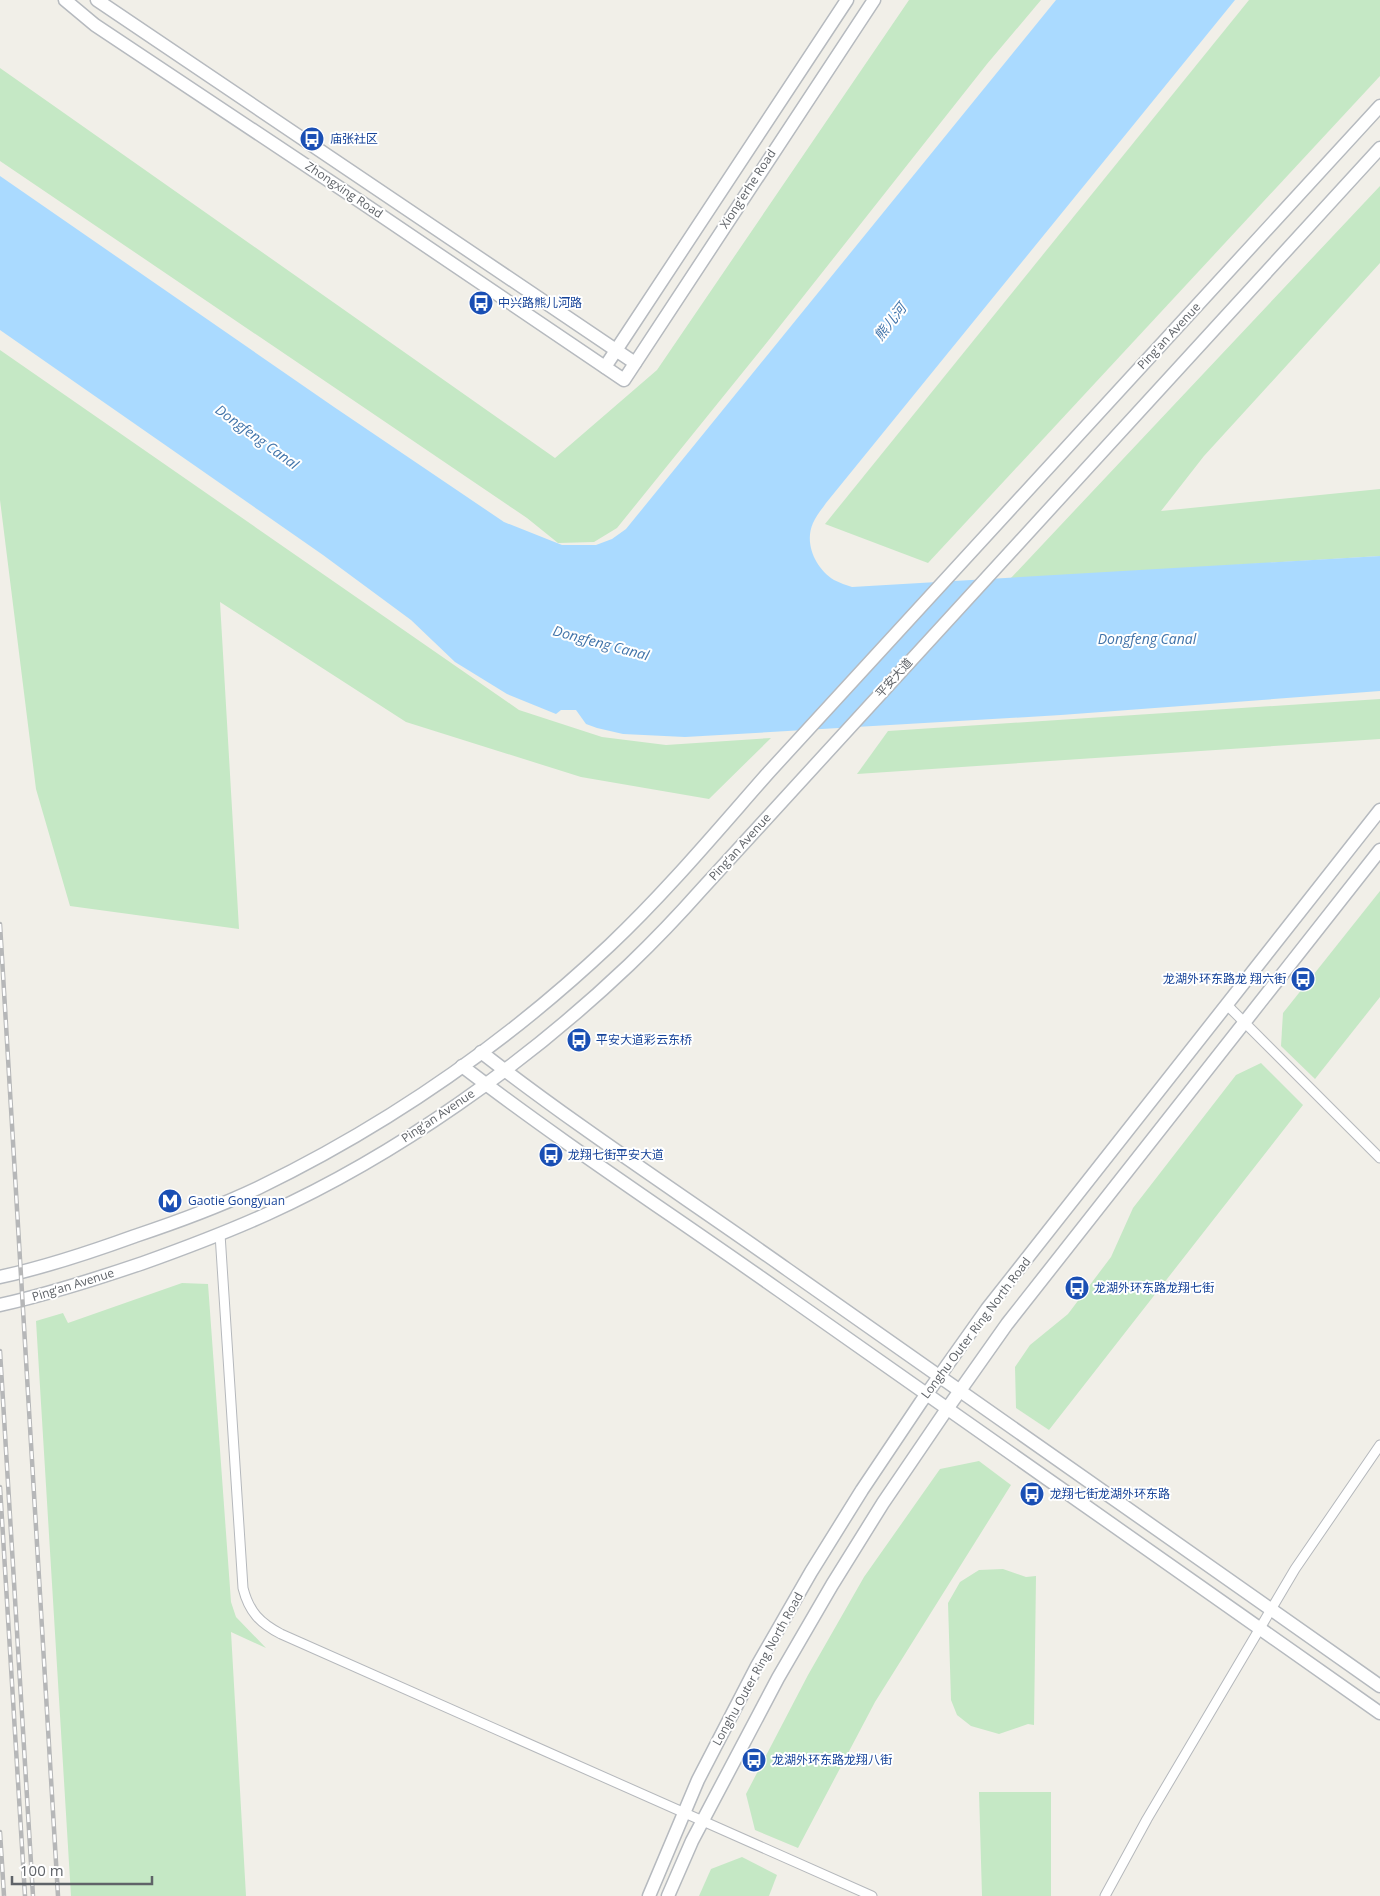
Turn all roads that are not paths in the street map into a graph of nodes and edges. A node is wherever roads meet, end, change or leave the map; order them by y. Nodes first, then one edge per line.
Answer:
1 (65, 0) edge
2 (97, 0) edge
3 (847, 0) edge
4 (874, 0) edge
5 (1380, 106) edge
6 (1380, 148) edge
7 (616, 350) junction
8 (634, 363) junction
9 (605, 367) junction
10 (624, 380) joint
11 (790, 791) joint
12 (1380, 810) edge
13 (1380, 850) edge
14 (1227, 1005) junction
15 (1245, 1023) junction
16 (481, 1052) junction
17 (462, 1066) junction
18 (504, 1070) junction
19 (485, 1084) junction
20 (1380, 1158) edge
21 (220, 1234) junction
22 (0, 1277) edge
23 (0, 1305) edge
24 (939, 1376) junction
25 (960, 1390) junction
26 (926, 1394) junction
27 (947, 1408) junction
28 (1380, 1445) edge
29 (1271, 1610) junction
30 (1260, 1629) junction
31 (1380, 1686) edge
32 (1380, 1714) edge
33 (684, 1813) junction
34 (703, 1821) junction
35 (658, 1876) junction
36 (671, 1893) edge
37 (641, 1896) edge
38 (649, 1896) edge
39 (872, 1896) edge
40 (1105, 1896) edge

1 - 9 main road, Zhongxing Road
2 - 7 main road, Zhongxing Road
3 - 7 main road, Xiong'erhe Road
4 - 8 main road, Xiong'erhe Road
5 - 16 main road, Ping'an Avenue
6 - 11 main road, 平安大道
7 - 8 main road, Zhongxing Road
7 - 9 main road, Xiong'erhe Road
8 - 10 main road, Xiong'erhe Road
9 - 10 main road, Zhongxing Road
11 - 18 main road, Ping‘an Avenue
12 - 14 main road, Longhu Outer Ring North Road
13 - 15 main road, Longhu Outer Ring North Road
14 - 15 street
14 - 24 main road, Longhu Outer Ring North Road
15 - 20 street
15 - 25 main road, Longhu Outer Ring North Road
16 - 17 main road
16 - 18 main road
17 - 19 main road
17 - 22 main road
18 - 19 main road, Ping‘an Avenue
18 - 24 main road
19 - 21 main road, Ping‘an Avenue
19 - 26 main road
21 - 23 main road, Ping‘an Avenue
21 - 33 street
24 - 25 main road
24 - 26 main road, Longhu Outer Ring North Road
25 - 27 main road, Longhu Outer Ring North Road
25 - 29 main road
26 - 27 main road
26 - 33 main road, Longhu Outer Ring North Road
27 - 30 main road
27 - 34 main road, Longhu Outer Ring North Road
28 - 29 street
29 - 30 street
29 - 31 main road
30 - 32 main road
30 - 40 street
33 - 34 street
33 - 35 main road, Longhu Outer Ring North Road
34 - 36 main road, Longhu Outer Ring North Road
34 - 39 street
35 - 37 street
35 - 38 main road, Longhu Outer Ring North Road

